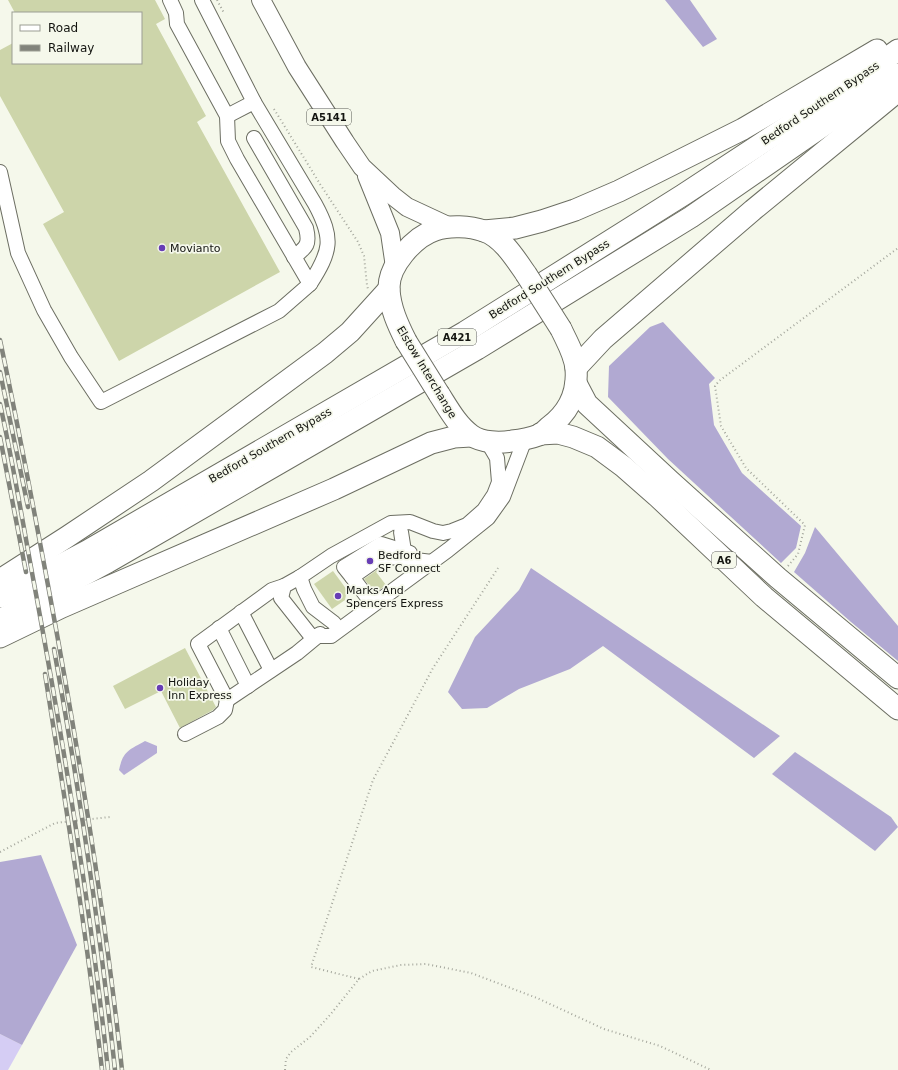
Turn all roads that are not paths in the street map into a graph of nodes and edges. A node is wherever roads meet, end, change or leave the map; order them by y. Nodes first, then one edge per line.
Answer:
1 (170, 0) edge
2 (202, 0) edge
3 (261, 0) edge
4 (898, 37) edge
5 (898, 50) edge
6 (898, 74) edge
7 (898, 91) edge
8 (254, 102) junction
9 (227, 116) junction
10 (254, 138) dead end
11 (362, 167) junction
12 (0, 172) edge
13 (450, 227) junction
14 (484, 231) junction
15 (294, 257) junction
16 (395, 267) junction
17 (310, 284) junction
18 (389, 289) junction
19 (576, 376) junction
20 (532, 437) junction
21 (479, 438) junction
22 (401, 532) dead end
23 (443, 533) junction
24 (448, 550) junction
25 (404, 551) junction
26 (432, 562) junction
27 (300, 577) junction
28 (352, 577) junction
29 (0, 580) edge
30 (284, 586) junction
31 (0, 597) edge
32 (368, 598) junction
33 (241, 612) junction
34 (0, 620) edge
35 (334, 623) junction
36 (219, 628) junction
37 (0, 636) edge
38 (316, 636) junction
39 (271, 670) junction
40 (898, 678) edge
41 (248, 686) junction
42 (227, 700) junction
43 (898, 710) edge
44 (185, 734) dead end

1 - 9 street
2 - 8 street
3 - 11 main road, A5141
4 - 14 highway
5 - 31 highway, Bedford Southern Bypass / A421
6 - 34 highway, Bedford Southern Bypass / A421
7 - 19 highway
8 - 9 street
8 - 17 street
9 - 15 street
10 - 15 street
11 - 13 main road, A5141
11 - 16 main road, A5141
12 - 17 street
13 - 14 highway, Elstow Interchange
13 - 16 highway, Elstow Interchange
14 - 19 highway, Elstow Interchange, bridge
15 - 17 street
16 - 18 highway, Elstow Interchange
18 - 21 highway, Elstow Interchange, bridge
18 - 29 highway
19 - 20 highway
19 - 40 highway, A6
20 - 21 highway
20 - 24 street
20 - 43 highway, A6
21 - 23 street
21 - 37 highway
22 - 25 street
23 - 24 street
23 - 27 street
24 - 26 street
25 - 26 street
25 - 28 street
26 - 28 street
26 - 32 street
26 - 38 street
27 - 30 street
27 - 35 street
28 - 32 street
30 - 33 street
30 - 38 street
32 - 35 street
33 - 36 street
33 - 39 street
35 - 38 street
36 - 41 street
36 - 42 street
38 - 39 street
39 - 41 street
41 - 42 street
42 - 44 street

